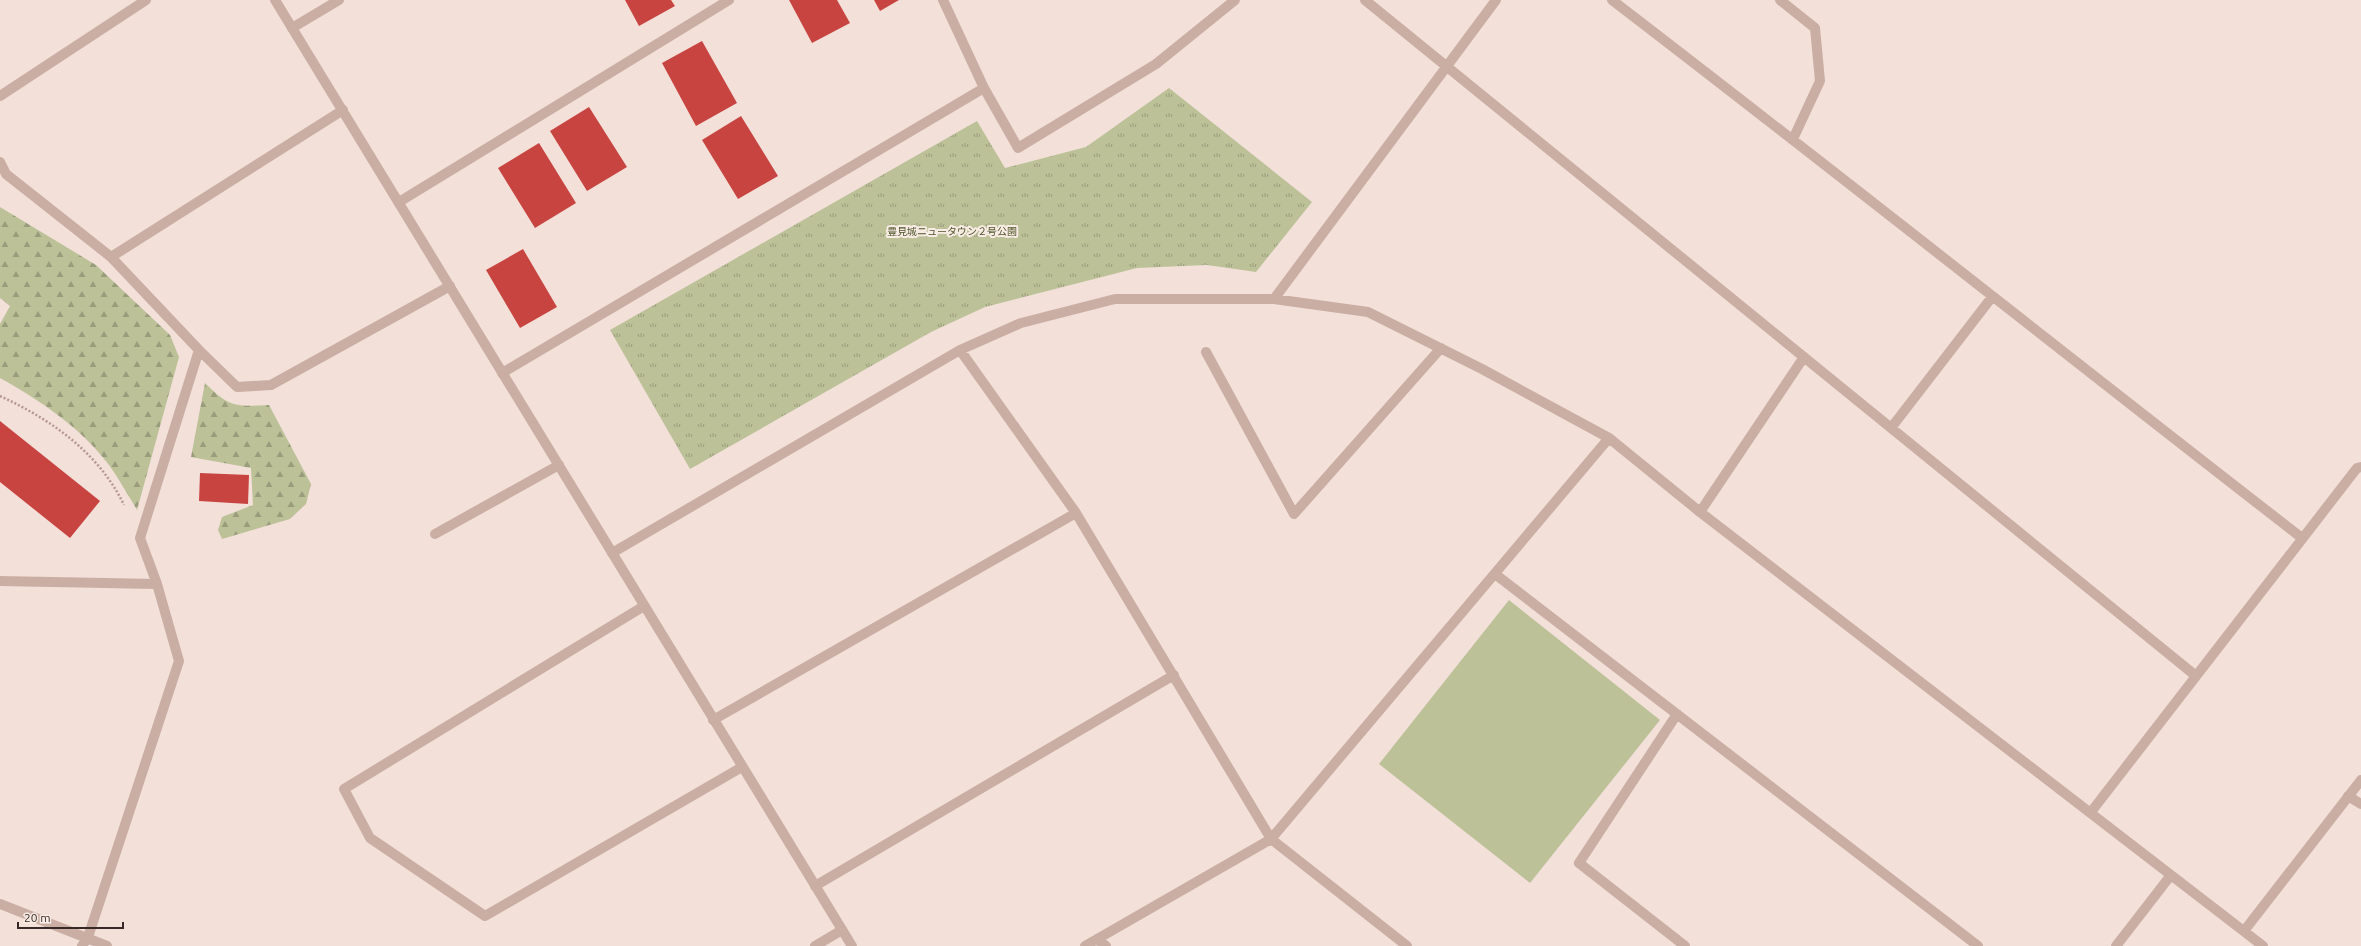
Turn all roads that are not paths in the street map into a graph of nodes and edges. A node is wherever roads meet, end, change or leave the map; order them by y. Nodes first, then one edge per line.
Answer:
1 (146, 0) edge
2 (275, 0) edge
3 (339, 0) edge
4 (729, 0) edge
5 (1235, 0) edge
6 (1365, 0) edge
7 (1496, 0) edge
8 (1612, 0) edge
9 (1780, 0) edge
10 (945, 1) edge
11 (292, 28) junction
12 (1446, 66) junction
13 (984, 88) junction
14 (0, 96) edge
15 (343, 110) junction
16 (1793, 139) junction
17 (0, 162) edge
18 (399, 202) junction
19 (111, 257) junction
20 (450, 286) junction
21 (1992, 297) junction
22 (1274, 299) junction
23 (1441, 348) junction
24 (199, 350) junction
25 (960, 350) junction
26 (1206, 352) dead end
27 (1804, 357) junction
28 (502, 373) junction
29 (1890, 428) junction
30 (1609, 438) junction
31 (559, 465) junction
32 (2361, 466) edge
33 (1700, 512) junction
34 (1076, 513) junction
35 (435, 534) dead end
36 (2302, 538) junction
37 (612, 553) junction
38 (1495, 574) junction
39 (0, 581) edge
40 (157, 584) junction
41 (644, 606) junction
42 (1174, 675) junction
43 (2196, 676) junction
44 (1677, 714) junction
45 (713, 720) junction
46 (742, 766) junction
47 (2361, 780) edge
48 (2348, 796) junction
49 (2361, 804) edge
50 (2091, 812) junction
51 (1271, 839) junction
52 (2171, 875) junction
53 (815, 886) junction
54 (0, 904) edge
55 (842, 930) junction
56 (2244, 931) junction
57 (88, 937) junction
58 (1097, 939) junction
59 (82, 946) edge
60 (107, 946) edge
61 (815, 946) edge
62 (852, 946) edge
63 (1085, 946) edge
64 (1106, 946) edge
65 (1407, 946) edge
66 (1685, 946) edge
67 (1978, 946) edge
68 (2116, 946) edge
69 (2263, 946) edge

1 - 14 street
2 - 11 street
3 - 11 street
4 - 18 street
5 - 13 street
6 - 12 street
7 - 12 street
8 - 16 street
9 - 16 street
10 - 13 street
11 - 15 street
12 - 22 street
12 - 27 street
13 - 28 street
15 - 18 street
15 - 19 street
16 - 21 street
17 - 19 street
18 - 20 street
19 - 24 street
20 - 24 street
20 - 28 street
21 - 29 street
21 - 36 street
22 - 23 street
22 - 25 street
23 - 26 street
23 - 30 street
24 - 40 street
25 - 34 street
25 - 37 street
27 - 29 street
27 - 33 street
28 - 31 street
29 - 43 street
30 - 33 street
30 - 38 street
31 - 35 street
31 - 37 street
32 - 36 street
33 - 50 street
34 - 42 street
34 - 45 street
36 - 43 street
37 - 41 street
38 - 44 street
38 - 51 street
39 - 40 street
40 - 57 street
41 - 45 street
41 - 46 street
42 - 51 street
42 - 53 street
43 - 50 street
44 - 66 street
44 - 67 street
45 - 46 street
46 - 53 street
47 - 48 street
48 - 49 street
48 - 56 street
50 - 52 street
51 - 58 street
51 - 65 street
52 - 56 street
52 - 68 street
53 - 55 street
54 - 57 street
55 - 61 street
55 - 62 street
56 - 69 street
57 - 59 street
57 - 60 street
58 - 63 street
58 - 64 street

